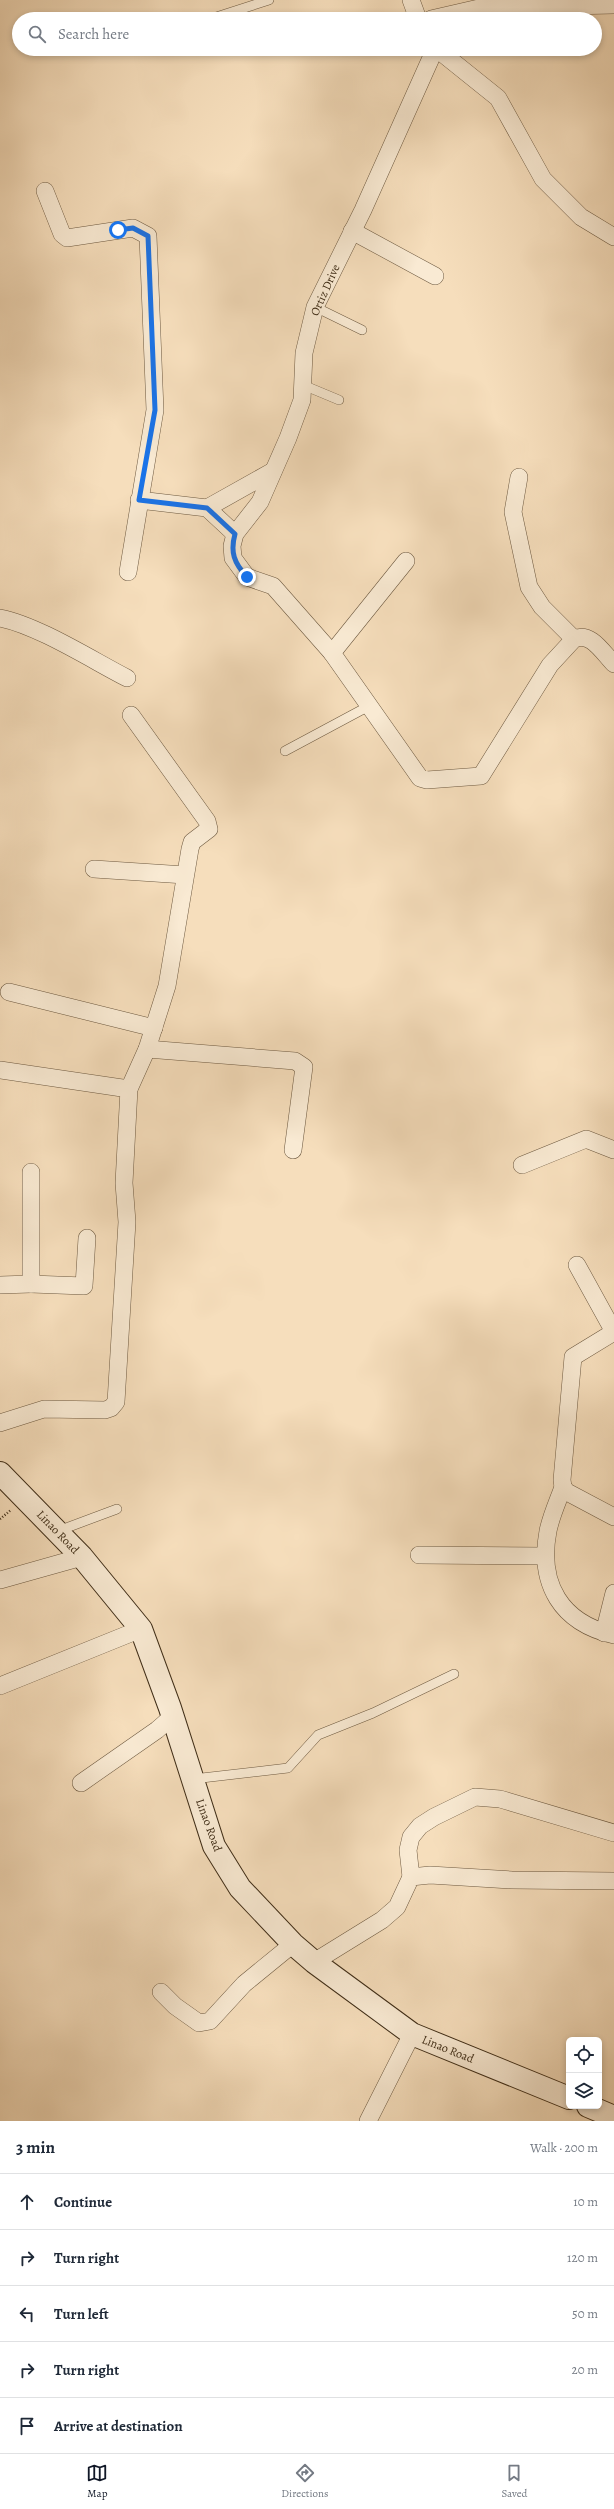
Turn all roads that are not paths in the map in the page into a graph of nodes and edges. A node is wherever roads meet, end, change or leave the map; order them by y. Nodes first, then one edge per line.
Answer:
1 (269, 0) edge
2 (411, 0) edge
3 (614, 5) edge
4 (232, 12) edge
5 (415, 12) edge
6 (462, 12) edge
7 (433, 56) edge
8 (445, 56) edge
9 (45, 191) dead end
10 (352, 231) junction
11 (614, 237) edge
12 (435, 276) dead end
13 (315, 307) junction
14 (362, 330) dead end
15 (303, 385) junction
16 (339, 400) dead end
17 (273, 471) junction
18 (519, 477) dead end
19 (239, 491) junction
20 (139, 500) junction
21 (207, 508) junction
22 (238, 530) junction
23 (406, 561) dead end
24 (128, 572) dead end
25 (0, 618) edge
26 (574, 639) junction
27 (332, 653) junction
28 (614, 664) edge
29 (126, 678) dead end
30 (369, 706) junction
31 (131, 715) dead end
32 (285, 751) dead end
33 (94, 869) dead end
34 (185, 875) junction
35 (9, 992) dead end
36 (154, 1028) junction
37 (147, 1049) junction
38 (0, 1070) edge
39 (129, 1089) junction
40 (293, 1150) dead end
41 (614, 1150) edge
42 (522, 1165) dead end
43 (31, 1172) dead end
44 (87, 1238) dead end
45 (577, 1265) dead end
46 (31, 1284) junction
47 (0, 1286) edge
48 (614, 1332) edge
49 (0, 1423) edge
50 (0, 1473) edge
51 (563, 1487) junction
52 (117, 1509) dead end
53 (614, 1517) edge
54 (57, 1532) junction
55 (419, 1555) dead end
56 (545, 1556) junction
57 (82, 1557) junction
58 (0, 1580) edge
59 (614, 1593) edge
60 (141, 1629) junction
61 (609, 1634) edge
62 (454, 1674) dead end
63 (0, 1686) edge
64 (173, 1716) junction
65 (193, 1779) junction
66 (81, 1783) dead end
67 (614, 1833) edge
68 (411, 1877) junction
69 (614, 1881) edge
70 (293, 1944) junction
71 (314, 1962) junction
72 (161, 1992) dead end
73 (412, 2034) junction
74 (566, 2097) edge
75 (594, 2109) edge
76 (614, 2119) edge
77 (368, 2121) edge

1 - 4 lane
2 - 5 street
3 - 6 street
7 - 10 street, Ortiz Drive
8 - 11 street
9 - 20 street
10 - 12 street
10 - 13 street, Ortiz Drive
13 - 14 lane
13 - 15 street, Ortiz Drive
15 - 16 lane
15 - 17 street, Ortiz Drive
17 - 19 street
17 - 22 street, Ortiz Drive
18 - 26 street
19 - 21 street
19 - 22 street
20 - 21 street
20 - 24 street
21 - 22 street
22 - 27 street
23 - 27 street
25 - 29 street
26 - 28 street
26 - 30 street
27 - 30 street
30 - 32 lane
31 - 34 street
33 - 34 street
34 - 36 street
35 - 36 street
36 - 37 street
37 - 39 street
37 - 40 street
38 - 39 street
39 - 49 street
41 - 42 street
43 - 46 street
44 - 46 street
45 - 48 street
46 - 47 street
48 - 51 street
50 - 54 street, Linao Road
51 - 53 street
51 - 56 street
52 - 54 lane
54 - 57 street, Linao Road
55 - 56 street
56 - 61 street
57 - 58 street
57 - 60 street, Linao Road
59 - 61 street
60 - 63 street
60 - 64 street, Linao Road
62 - 65 lane
64 - 65 street, Linao Road
64 - 66 street
65 - 70 street, Linao Road
67 - 68 street
68 - 69 street
68 - 71 street
70 - 71 street, Linao Road
70 - 72 street
71 - 73 street, Linao Road
73 - 74 street, Linao Road
73 - 77 street
75 - 76 street

